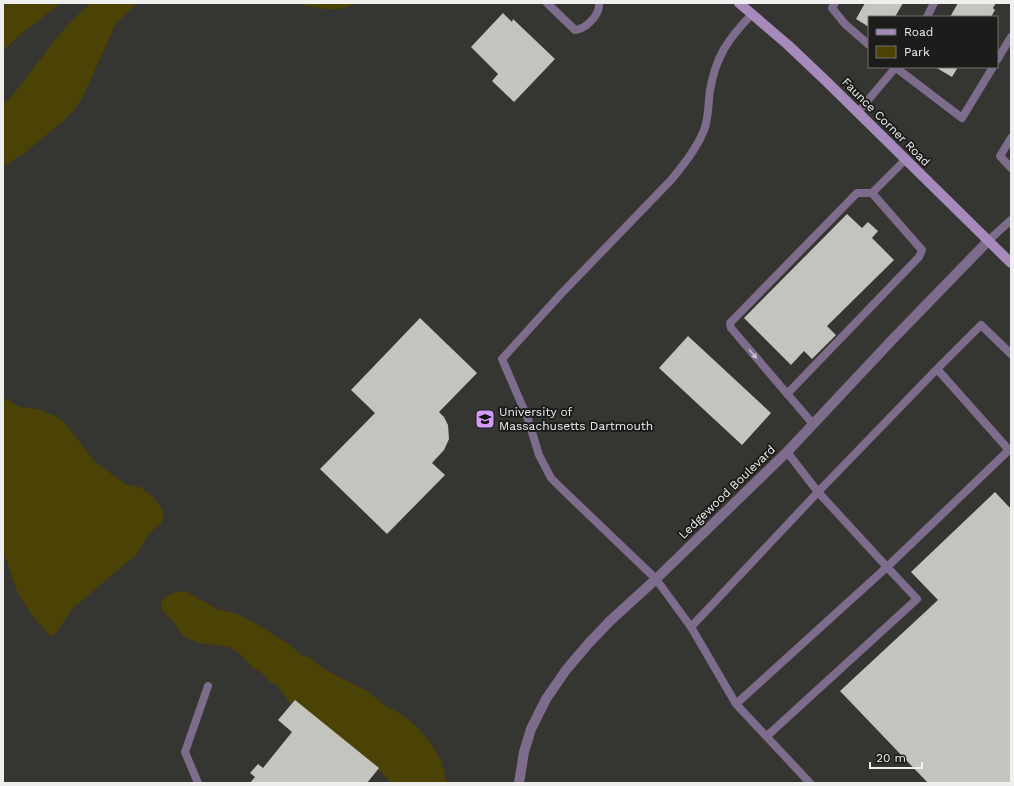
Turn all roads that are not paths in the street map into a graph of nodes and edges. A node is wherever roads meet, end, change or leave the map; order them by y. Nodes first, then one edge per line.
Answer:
1 (548, 3) edge
2 (599, 3) edge
3 (739, 3) edge
4 (835, 3) edge
5 (934, 3) edge
6 (752, 14) junction
7 (928, 16) edge
8 (1011, 37) edge
9 (868, 44) edge
10 (998, 58) edge
11 (895, 68) edge
12 (897, 68) edge
13 (992, 68) edge
14 (858, 112) junction
15 (1011, 138) edge
16 (905, 160) junction
17 (1011, 168) edge
18 (872, 193) junction
19 (1011, 220) edge
20 (989, 240) junction
21 (1011, 263) edge
22 (1011, 354) edge
23 (937, 369) junction
24 (787, 394) junction
25 (813, 424) junction
26 (1010, 451) edge
27 (787, 452) junction
28 (818, 492) junction
29 (887, 567) junction
30 (656, 579) junction
31 (691, 627) junction
32 (208, 686) dead end
33 (736, 704) junction
34 (767, 736) junction
35 (198, 783) edge
36 (519, 783) edge
37 (810, 783) edge

1 - 2 lane
3 - 6 main road, Faunce Corner Road
4 - 9 lane
5 - 7 lane
6 - 14 main road, Faunce Corner Road
6 - 30 lane
8 - 10 lane
11 - 14 lane
12 - 13 lane
14 - 16 main road, Faunce Corner Road
15 - 17 lane
16 - 18 lane
16 - 20 main road, Faunce Corner Road
18 - 24 lane
18 -> 24 lane
19 - 20 lane
20 - 21 main road, Faunce Corner Road
20 - 25 street, Ledgewood Boulevard
22 - 23 lane
23 - 26 lane
23 - 28 lane
24 - 25 lane
25 - 27 street, Ledgewood Boulevard
26 - 29 lane
27 - 28 lane
27 - 30 street, Ledgewood Boulevard
28 - 29 lane
28 - 31 lane
29 - 33 lane
29 - 34 lane
30 - 31 lane
30 - 36 street, Ledgewood Boulevard
31 - 33 lane
32 - 35 lane
33 - 34 lane
34 - 37 lane

